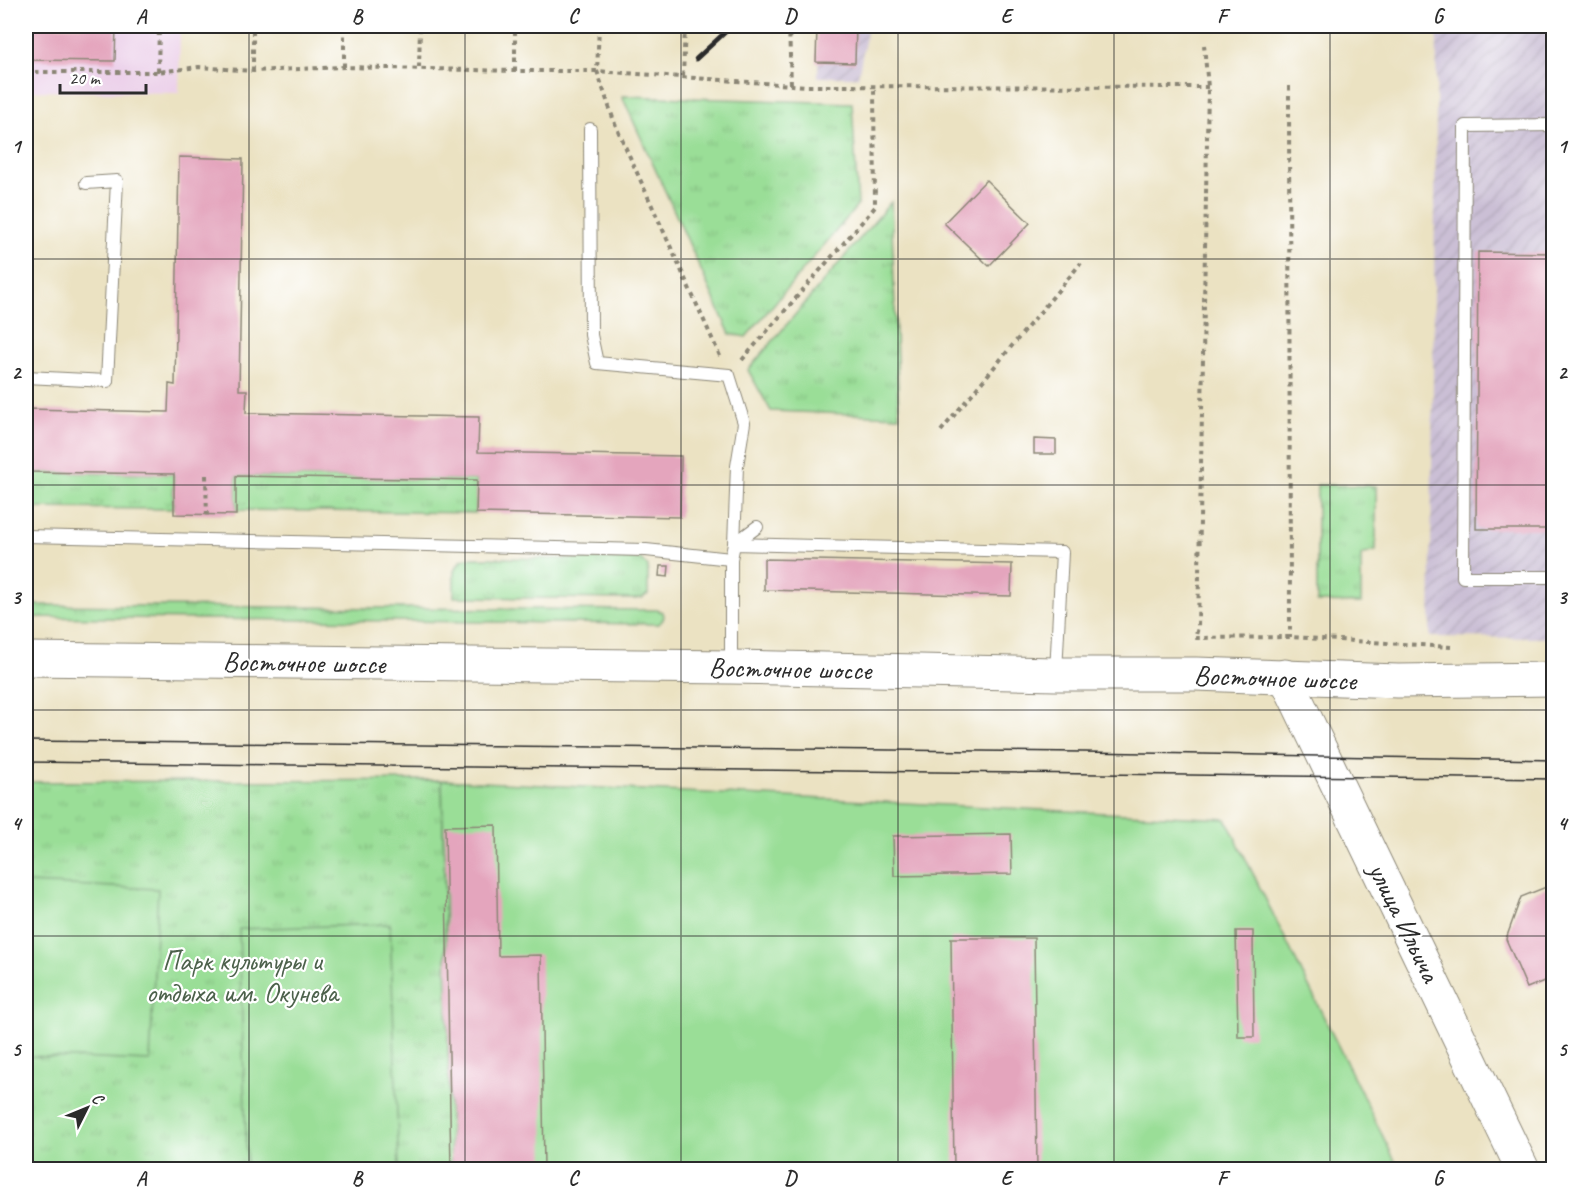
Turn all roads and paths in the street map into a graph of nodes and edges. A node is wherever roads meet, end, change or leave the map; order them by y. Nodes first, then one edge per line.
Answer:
1 (159, 26) edge
2 (253, 26) edge
3 (344, 26) edge
4 (420, 26) edge
5 (515, 26) edge
6 (599, 26) edge
7 (685, 26) edge
8 (789, 26) edge
9 (1204, 45) dead end
10 (344, 67) junction
11 (419, 68) junction
12 (597, 70) junction
13 (253, 71) junction
14 (515, 71) junction
15 (26, 72) edge
16 (158, 72) junction
17 (683, 76) junction
18 (791, 85) junction
19 (1289, 86) dead end
20 (874, 87) junction
21 (1208, 87) junction
22 (1554, 125) edge
23 (590, 129) dead end
24 (86, 183) dead end
25 (1081, 263) dead end
26 (729, 375) junction
27 (26, 377) edge
28 (941, 431) dead end
29 (206, 475) dead end
30 (207, 524) dead end
31 (757, 527) dead end
32 (26, 536) edge
33 (734, 544) junction
34 (731, 559) junction
35 (1554, 577) edge
36 (1290, 637) junction
37 (1398, 644) dead end
38 (26, 659) edge
39 (731, 667) junction
40 (1056, 674) junction
41 (1285, 676) junction
42 (1554, 678) edge
43 (1523, 1170) edge

1 - 16 path
2 - 13 path
3 - 10 path
4 - 11 path
5 - 14 path
6 - 12 path
7 - 17 path
8 - 18 path
9 - 21 path
10 - 11 path
10 - 13 path
11 - 14 path
12 - 14 path
12 - 17 path
12 - 26 path
13 - 16 path
15 - 16 path
17 - 18 path
18 - 20 path
19 - 36 path
20 - 21 path
20 - 26 path
21 - 36 path
22 - 35 lane
23 - 26 lane
24 - 27 lane
25 - 28 path
26 - 33 lane
29 - 30 path
31 - 33 lane
32 - 34 lane
33 - 34 lane
33 - 40 lane
34 - 39 lane
36 - 37 path
38 - 39 main road, Восточное шоссе
39 - 40 main road, Восточное шоссе
40 - 41 main road, Восточное шоссе
41 - 42 main road, Восточное шоссе
41 - 43 main road, улица Ильича

